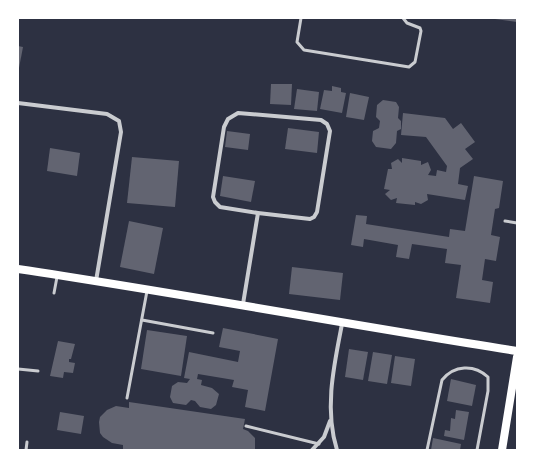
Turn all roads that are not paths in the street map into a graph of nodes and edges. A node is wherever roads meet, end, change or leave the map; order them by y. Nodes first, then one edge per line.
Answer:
1 (301, 18) edge
2 (403, 18) edge
3 (18, 103) edge
4 (258, 213) junction
5 (505, 221) dead end
6 (517, 223) edge
7 (18, 269) edge
8 (57, 275) junction
9 (96, 281) junction
10 (147, 289) junction
11 (54, 292) dead end
12 (243, 304) junction
13 (142, 320) junction
14 (342, 324) junction
15 (213, 333) dead end
16 (517, 351) edge
17 (517, 357) edge
18 (18, 369) edge
19 (38, 371) dead end
20 (127, 398) dead end
21 (330, 421) junction
22 (246, 426) dead end
23 (27, 442) dead end
24 (319, 444) junction
25 (26, 450) edge
26 (312, 450) edge
27 (337, 450) edge
28 (427, 450) edge
29 (477, 450) edge
30 (502, 450) edge

1 - 2 lane
3 - 9 street
4 - 4 street
4 - 12 street
5 - 6 lane
7 - 8 main road
8 - 9 main road
8 - 11 lane
9 - 10 main road
10 - 12 main road
10 - 13 lane
12 - 14 main road
13 - 15 lane
13 - 20 lane
14 - 16 main road
14 - 21 street
17 - 30 main road
18 - 19 lane
21 - 24 street
21 - 27 street
22 - 24 lane
23 - 25 lane
24 - 26 street
28 - 29 lane

